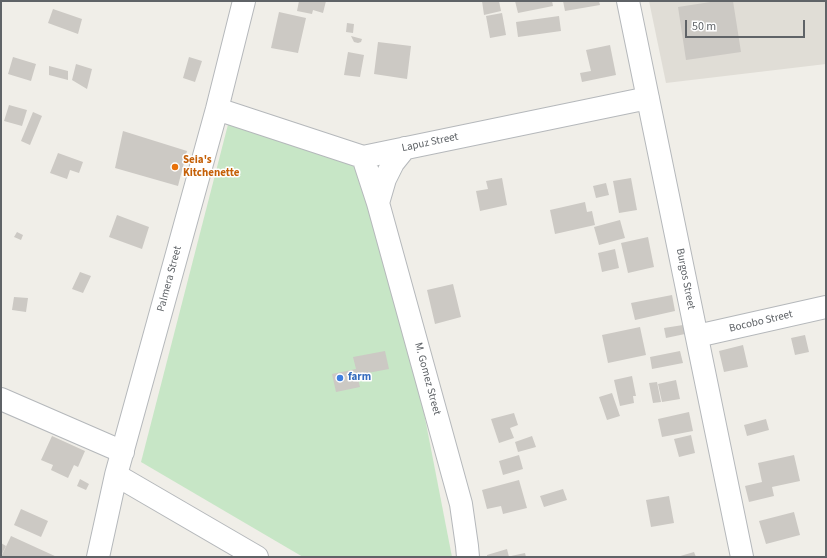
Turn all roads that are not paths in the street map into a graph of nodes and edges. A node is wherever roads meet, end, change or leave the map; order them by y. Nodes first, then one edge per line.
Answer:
1 (244, 1) edge
2 (628, 1) edge
3 (648, 98) junction
4 (217, 109) junction
5 (405, 148) junction
6 (362, 157) junction
7 (378, 204) junction
8 (826, 307) edge
9 (696, 336) junction
10 (1, 399) edge
11 (123, 452) junction
12 (116, 475) junction
13 (98, 557) edge
14 (257, 557) edge
15 (468, 557) edge
16 (742, 557) edge

1 - 4 street, Palmera Street
2 - 3 street, Burgos Street
3 - 5 street, Lapuz Street
3 - 9 street, Burgos Street
4 - 6 street
4 - 11 street, Palmera Street
5 - 6 street, Lapuz Street
5 - 7 street
6 - 7 street, M. Gomez Street
7 - 15 street, M. Gomez Street
8 - 9 street, Bocobo Street
9 - 16 street, Burgos Street
10 - 11 street
11 - 12 street, Palmera Street
12 - 13 street, Palmera Street
12 - 14 street

